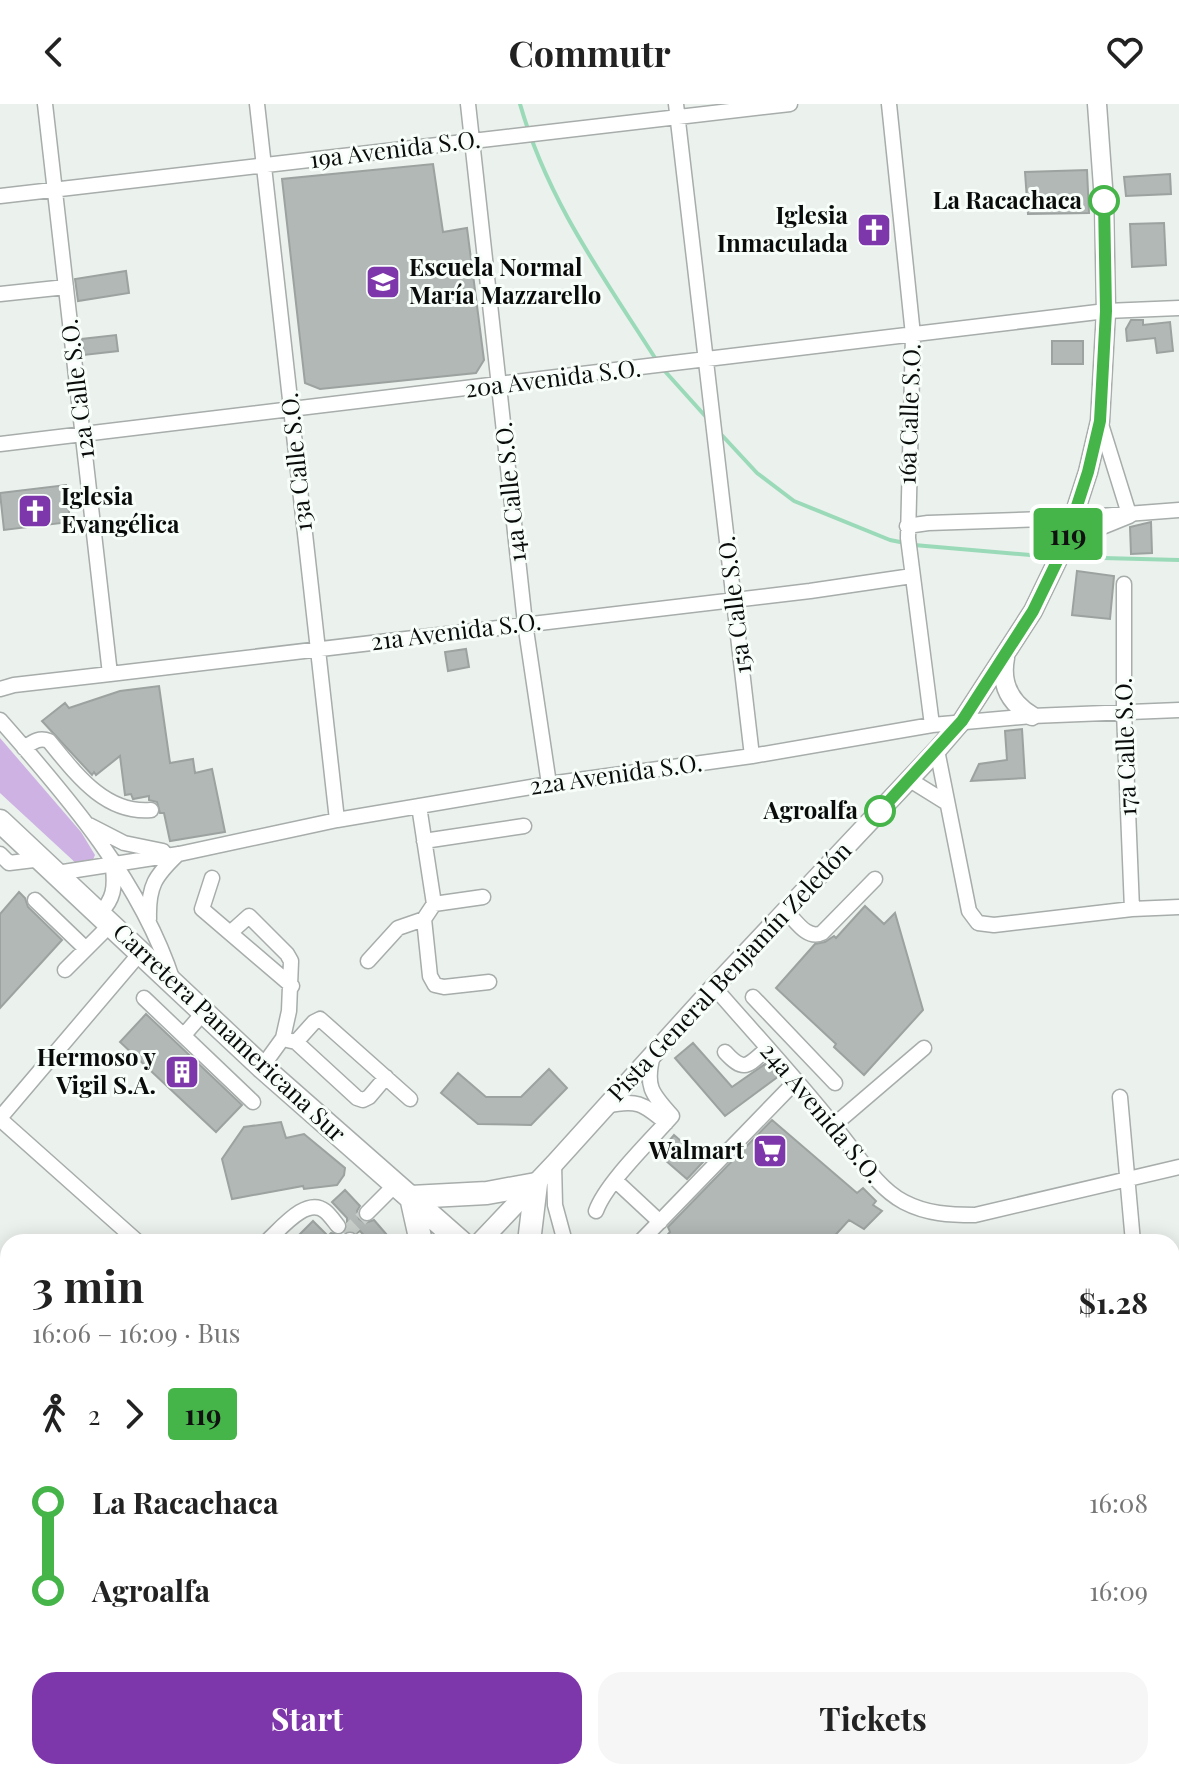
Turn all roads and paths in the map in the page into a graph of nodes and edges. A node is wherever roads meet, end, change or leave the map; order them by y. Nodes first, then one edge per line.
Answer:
1 (45, 104) edge
2 (257, 104) edge
3 (468, 104) edge
4 (790, 104) edge
5 (889, 104) edge
6 (1097, 104) edge
7 (677, 110) edge
8 (472, 141) junction
9 (264, 166) junction
10 (54, 188) junction
11 (0, 196) edge
12 (66, 287) junction
13 (0, 294) edge
14 (1179, 308) edge
15 (1106, 311) junction
16 (913, 335) junction
17 (706, 360) junction
18 (499, 386) junction
19 (292, 410) junction
20 (1100, 421) junction
21 (84, 435) junction
22 (0, 444) edge
23 (1179, 510) edge
24 (1129, 514) junction
25 (1074, 518) junction
26 (1041, 519) junction
27 (908, 532) junction
28 (1061, 554) junction
29 (912, 576) junction
30 (1124, 584) dead end
31 (734, 600) junction
32 (525, 623) junction
33 (319, 649) junction
34 (1005, 658) junction
35 (110, 674) junction
36 (0, 689) edge
37 (1179, 710) edge
38 (1124, 712) junction
39 (1032, 716) junction
40 (0, 720) edge
41 (962, 721) junction
42 (932, 725) junction
43 (24, 748) junction
44 (937, 750) junction
45 (752, 756) junction
46 (910, 780) junction
47 (82, 781) junction
48 (549, 784) junction
49 (63, 793) junction
50 (947, 803) junction
51 (419, 806) junction
52 (151, 810) dead end
53 (337, 820) junction
54 (0, 821) edge
55 (85, 823) junction
56 (524, 826) dead end
57 (424, 841) junction
58 (0, 854) edge
59 (179, 854) junction
60 (112, 864) junction
61 (49, 866) junction
62 (212, 878) dead end
63 (875, 879) dead end
64 (483, 897) dead end
65 (35, 900) dead end
66 (434, 904) junction
67 (1179, 907) edge
68 (1132, 909) junction
69 (786, 911) junction
70 (106, 919) junction
71 (424, 919) junction
72 (149, 920) junction
73 (230, 933) junction
74 (86, 949) junction
75 (141, 952) junction
76 (368, 961) dead end
77 (65, 970) dead end
78 (489, 982) dead end
79 (174, 983) junction
80 (292, 986) junction
81 (714, 987) junction
82 (753, 997) dead end
83 (144, 998) dead end
84 (204, 1012) junction
85 (771, 1016) junction
86 (753, 1032) junction
87 (184, 1035) junction
88 (289, 1040) junction
89 (768, 1048) junction
90 (924, 1048) dead end
91 (725, 1052) dead end
92 (653, 1053) junction
93 (262, 1067) junction
94 (386, 1077) junction
95 (796, 1081) junction
96 (835, 1083) dead end
97 (1120, 1097) dead end
98 (410, 1099) dead end
99 (253, 1102) dead end
100 (606, 1106) junction
101 (0, 1119) edge
102 (669, 1119) junction
103 (834, 1125) junction
104 (554, 1164) junction
105 (1179, 1167) edge
106 (1127, 1180) junction
107 (616, 1181) junction
108 (536, 1184) junction
109 (404, 1190) junction
110 (596, 1211) dead end
111 (367, 1213) tunnel mouth
112 (660, 1222) junction
113 (338, 1226) dead end
114 (129, 1234) edge
115 (275, 1234) edge
116 (418, 1234) edge
117 (452, 1234) edge
118 (488, 1234) edge
119 (530, 1234) edge
120 (563, 1234) edge
121 (648, 1234) edge
122 (1132, 1234) edge

1 - 10 street, 12a Calle S.O.
2 - 9 street, 13a Calle S.O.
3 - 8 street, 14a Calle S.O.
4 - 7 street, 19a Avenida S.O.
5 - 16 street, 16a Calle S.O.
6 - 15 main road, Pista General Benjamín Zeledón
7 - 8 street, 19a Avenida S.O.
7 - 17 street
8 - 9 street, 19a Avenida S.O.
8 - 18 street, 14a Calle S.O.
9 - 10 street, 19a Avenida S.O.
9 - 19 street, 13a Calle S.O.
10 - 11 street, 19a Avenida S.O.
10 - 12 street, 12a Calle S.O.
12 - 13 street
12 - 21 street, 12a Calle S.O.
14 - 15 street, 20a Avenida S.O.
15 - 16 street, 20a Avenida S.O.
15 - 20 main road, Pista General Benjamín Zeledón
16 - 17 street, 20a Avenida S.O.
16 - 27 street, 16a Calle S.O.
17 - 18 street, 20a Avenida S.O.
17 - 31 street, 15a Calle S.O.
18 - 19 street, 20a Avenida S.O.
18 - 32 street, 14a Calle S.O.
19 - 21 street, 20a Avenida S.O.
19 - 33 street, 13a Calle S.O.
20 - 24 street
20 - 25 main road, Pista General Benjamín Zeledón
21 - 22 street, 20a Avenida S.O.
21 - 35 street, 12a Calle S.O.
23 - 24 street
24 - 25 street
24 - 28 main road
25 - 26 street
25 - 28 main road, Pista General Benjamín Zeledón
26 - 27 street
26 - 28 main road
27 - 29 street, 16a Calle S.O.
28 - 34 main road, Pista General Benjamín Zeledón
29 - 31 street, 21a Avenida S.O.
29 - 42 street, 16a Calle S.O.
30 - 38 street, 17a Calle S.O.
31 - 32 street, 21a Avenida S.O.
31 - 45 street, 15a Calle S.O.
32 - 33 street, 21a Avenida S.O.
32 - 48 street, 14a Calle S.O.
33 - 35 street, 21a Avenida S.O.
33 - 53 street, 13a Calle S.O.
34 - 39 main road
34 - 41 main road, Pista General Benjamín Zeledón
35 - 36 street, 21a Avenida S.O.
37 - 38 street, 22a Avenida S.O.
38 - 39 street, 22a Avenida S.O.
38 - 68 street, 17a Calle S.O.
39 - 41 street, 22a Avenida S.O.
40 - 43 street
41 - 42 street, 22a Avenida S.O.
41 - 44 main road, Pista General Benjamín Zeledón
42 - 45 street, 22a Avenida S.O.
43 - 47 street
43 - 49 street
44 - 46 main road, Pista General Benjamín Zeledón
44 - 50 street
45 - 48 street, 22a Avenida S.O.
46 - 50 street
46 - 69 main road, Pista General Benjamín Zeledón
47 - 49 street
47 - 52 street
48 - 51 street, 22a Avenida S.O.
49 - 55 street
50 - 68 street
51 - 53 street, 22a Avenida S.O.
51 - 57 street
53 - 59 street, 22a Avenida S.O.
54 - 61 highway, Carretera Panamericana Sur
55 - 59 street
55 - 60 street
56 - 57 street
57 - 66 street
58 - 61 street, 22a Avenida S.O.
59 - 60 street, 22a Avenida S.O.
59 - 72 street
60 - 61 street, 22a Avenida S.O.
60 - 70 street
60 - 72 street
61 - 70 highway, Carretera Panamericana Sur
62 - 73 street
63 - 69 street
64 - 66 street
65 - 74 street
66 - 71 street
67 - 68 street
69 - 81 main road, Pista General Benjamín Zeledón
70 - 74 street
70 - 75 highway, Carretera Panamericana Sur
71 - 76 street
71 - 78 street
72 - 79 street
73 - 80 street
73 - 80 street
74 - 77 street
75 - 79 highway, Carretera Panamericana Sur
75 - 101 street
79 - 84 highway, Carretera Panamericana Sur
80 - 88 street
81 - 86 street, 24a Avenida S.O.
81 - 92 main road, Pista General Benjamín Zeledón
82 - 85 street
83 - 87 street
84 - 87 street
84 - 93 highway, Carretera Panamericana Sur
85 - 86 street
85 - 96 street
86 - 89 street, 24a Avenida S.O.
87 - 99 street
88 - 93 street
88 - 94 street
88 - 94 street
89 - 91 street
89 - 95 street, 24a Avenida S.O.
90 - 103 street
92 - 100 main road, Pista General Benjamín Zeledón
92 - 102 street
93 - 109 highway, Carretera Panamericana Sur
94 - 98 street
95 - 103 street, 24a Avenida S.O.
95 - 112 street
97 - 106 street
100 - 102 street
100 - 104 main road, Pista General Benjamín Zeledón
101 - 114 street
102 - 107 street
103 - 106 street, 24a Avenida S.O.
104 - 108 main road, Pista General Benjamín Zeledón
104 - 120 street
105 - 106 street, 24a Avenida S.O.
106 - 122 street
107 - 110 street
107 - 112 street
108 - 109 highway
108 - 118 main road, Pista General Benjamín Zeledón
108 - 119 highway
109 - 111 street
109 - 116 highway
109 - 117 highway, Carretera Panamericana Sur
112 - 121 street
113 - 115 street

